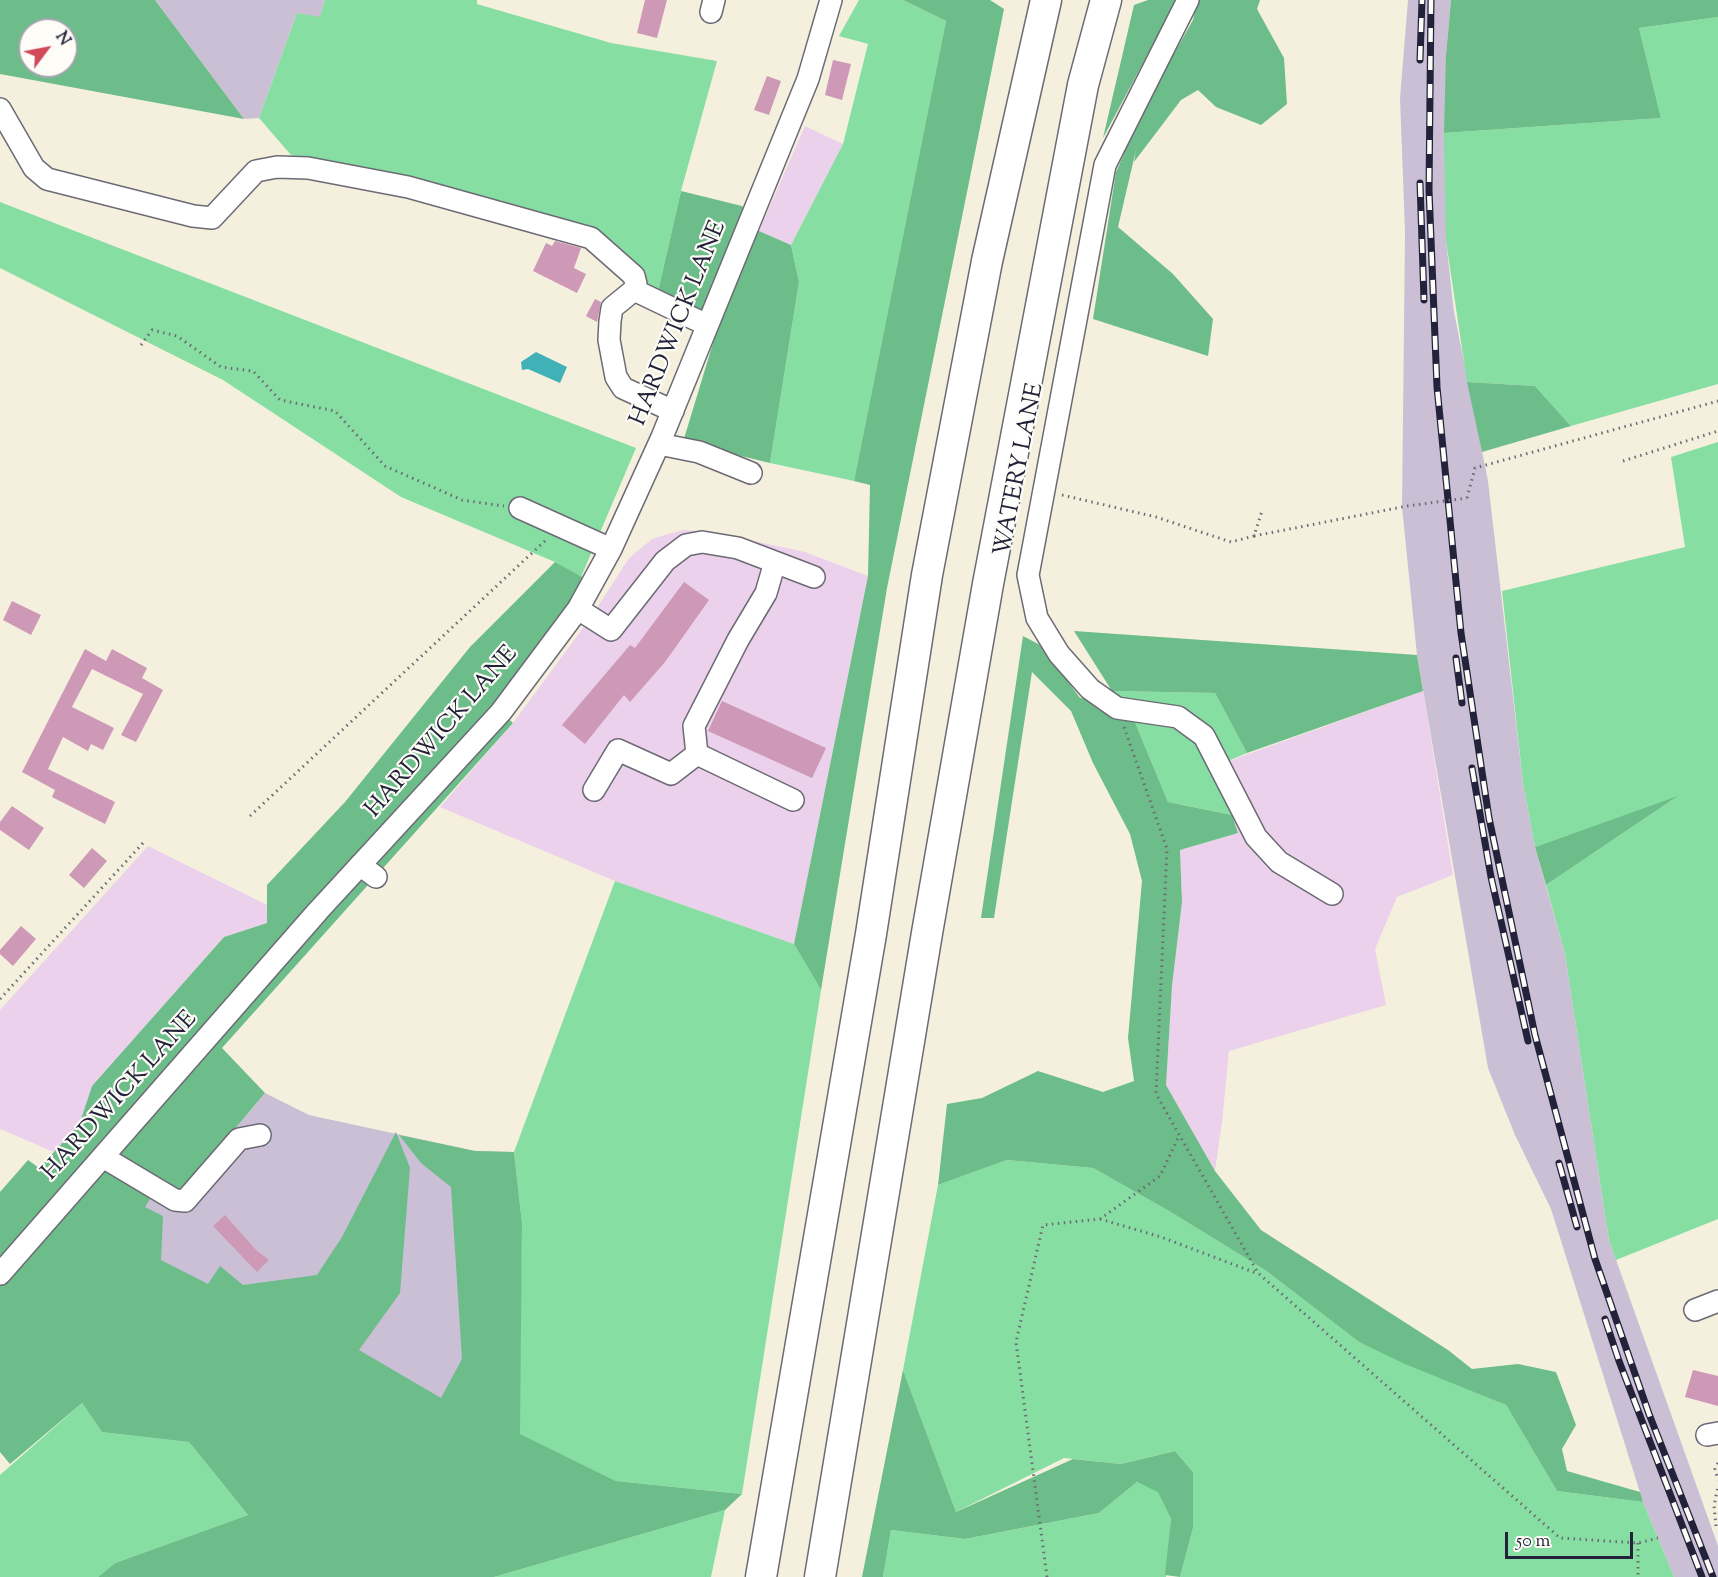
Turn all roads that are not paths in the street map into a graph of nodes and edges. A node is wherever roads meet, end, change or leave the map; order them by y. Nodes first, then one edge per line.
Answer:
1 (831, 0) edge
2 (1046, 0) edge
3 (1106, 0) edge
4 (1188, 0) edge
5 (0, 110) edge
6 (634, 290) junction
7 (708, 325) junction
8 (673, 411) junction
9 (659, 444) junction
10 (751, 473) dead end
11 (520, 508) road end
12 (611, 549) junction
13 (775, 562) junction
14 (814, 577) dead end
15 (578, 609) junction
16 (697, 754) junction
17 (594, 790) dead end
18 (793, 800) dead end
19 (1332, 894) dead end
20 (260, 1136) dead end
21 (103, 1157) junction
22 (0, 1274) edge
23 (1718, 1301) edge
24 (1695, 1310) dead end
25 (761, 1577) edge
26 (820, 1577) edge

1 - 7 street, HARDWICK LANE
2 - 25 highway
3 - 26 highway
4 - 19 street, WATERY LANE
5 - 6 street
6 - 7 street
6 - 8 street
7 - 8 street, HARDWICK LANE
8 - 9 street, HARDWICK LANE
9 - 10 street
9 - 12 street, HARDWICK LANE
11 - 12 street
12 - 15 street, HARDWICK LANE
13 - 14 street
13 - 15 street
13 - 16 street
15 - 21 street, HARDWICK LANE
16 - 17 street
16 - 18 street
20 - 21 street
21 - 22 street, HARDWICK LANE
23 - 24 street

